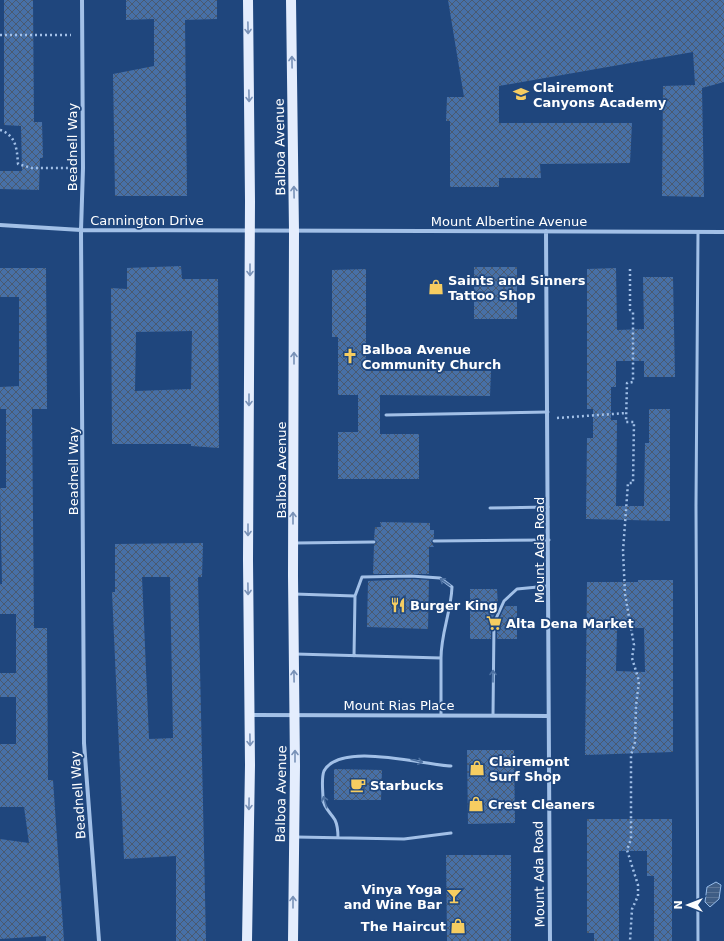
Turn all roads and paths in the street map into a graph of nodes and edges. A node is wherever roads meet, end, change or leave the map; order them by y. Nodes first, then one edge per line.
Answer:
1 (82, 0) edge
2 (248, 0) edge
3 (291, 0) edge
4 (82, 34) junction
5 (0, 35) edge
6 (0, 130) edge
7 (82, 168) junction
8 (0, 225) edge
9 (81, 230) junction
10 (250, 231) junction
11 (294, 231) junction
12 (546, 232) junction
13 (698, 232) junction
14 (724, 232) edge
15 (630, 269) dead end
16 (548, 412) junction
17 (626, 413) junction
18 (386, 416) dead end
19 (548, 418) junction
20 (548, 507) junction
21 (490, 508) dead end
22 (549, 540) junction
23 (434, 541) dead end
24 (374, 542) dead end
25 (293, 543) junction
26 (549, 586) junction
27 (293, 594) junction
28 (355, 596) junction
29 (294, 654) junction
30 (354, 656) junction
31 (441, 658) junction
32 (250, 715) junction
33 (294, 715) junction
34 (441, 715) junction
35 (493, 715) junction
36 (548, 716) junction
37 (451, 766) dead end
38 (451, 833) dead end
39 (294, 837) junction
40 (338, 838) junction
41 (100, 941) edge
42 (247, 941) edge
43 (293, 941) edge
44 (550, 941) edge
45 (630, 941) edge
46 (698, 941) edge

1 - 4 street, Beadnell Way
2 -> 10 main road
11 -> 3 main road, Balboa Avenue
4 - 5 path
4 - 7 street, Beadnell Way
6 - 7 path
7 - 9 street, Beadnell Way
8 - 9 street, Cannington Drive
9 - 10 street, Cannington Drive
9 - 41 street, Beadnell Way
10 - 11 street, Cannington Drive
10 -> 32 main road
11 - 12 street, Mount Albertine Avenue
25 -> 11 main road, Balboa Avenue
12 - 13 street, Mount Albertine Avenue
12 - 16 street, Mount Ada Road
13 - 14 street, Mount Albertine Avenue
13 - 46 lane
15 - 17 path
16 - 18 lane
16 - 19 street, Mount Ada Road
17 - 19 path
17 - 45 path
19 - 20 street, Mount Ada Road
20 - 21 lane
20 - 22 street, Mount Ada Road
22 - 23 lane
22 - 26 street, Mount Ada Road
24 - 25 lane
25 - 27 main road, Balboa Avenue
35 -> 26 lane
26 - 36 street, Mount Ada Road
27 - 28 lane
27 - 29 main road, Balboa Avenue
28 - 30 lane
31 -> 28 lane
29 - 30 lane
33 -> 29 main road, Balboa Avenue
30 - 31 lane
31 - 34 lane
32 - 33 street, Mount Rias Place
32 -> 42 main road
33 - 34 street, Mount Rias Place
39 -> 33 main road, Balboa Avenue
34 - 35 street, Mount Rias Place
35 - 36 street, Mount Rias Place
36 - 44 street, Mount Ada Road
40 -> 37 lane
38 - 40 lane
39 - 40 lane
43 -> 39 main road, Balboa Avenue

